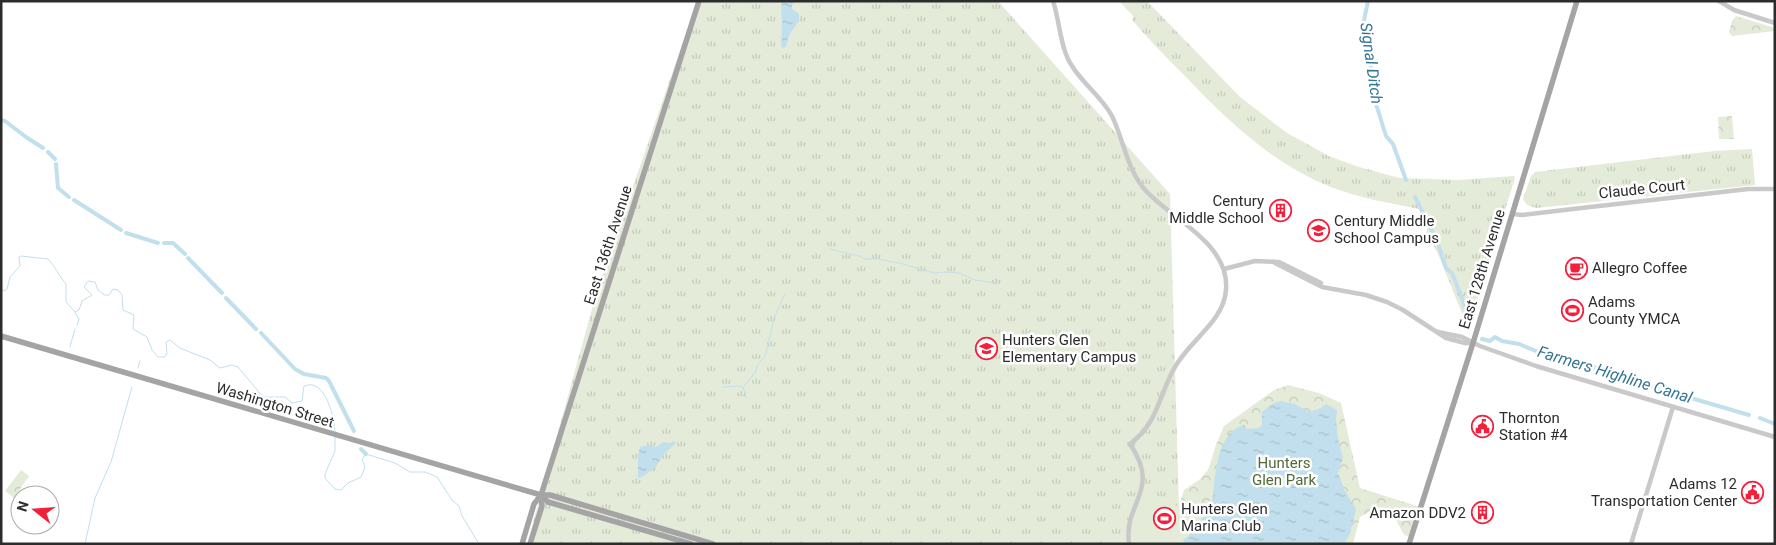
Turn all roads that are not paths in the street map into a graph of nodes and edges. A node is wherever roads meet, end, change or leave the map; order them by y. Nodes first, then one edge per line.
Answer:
1 (699, 1) edge
2 (1053, 1) edge
3 (1577, 1) edge
4 (1719, 1) edge
5 (1775, 23) edge
6 (1775, 189) edge
7 (1513, 214) junction
8 (1224, 269) junction
9 (1, 336) edge
10 (1473, 344) junction
11 (1673, 407) junction
12 (1775, 437) edge
13 (541, 496) junction
14 (522, 544) edge
15 (530, 544) edge
16 (691, 544) edge
17 (712, 544) edge
18 (1129, 544) edge
19 (1409, 544) edge
20 (1631, 544) edge

1 - 13 main road, East 136th Avenue
2 - 8 street
3 - 7 main road, East 128th Avenue
4 - 5 street
6 - 7 street, Claude Court
7 - 10 main road, East 128th Avenue
8 - 10 street
8 - 18 street
9 - 13 main road, Washington Street
10 - 11 street
10 - 19 main road, East 128th Avenue
11 - 12 street
11 - 20 street
13 - 14 main road, East 136th Avenue
13 - 15 main road, East 136th Avenue
13 - 16 main road, Washington Street
13 - 17 main road, Washington Street

